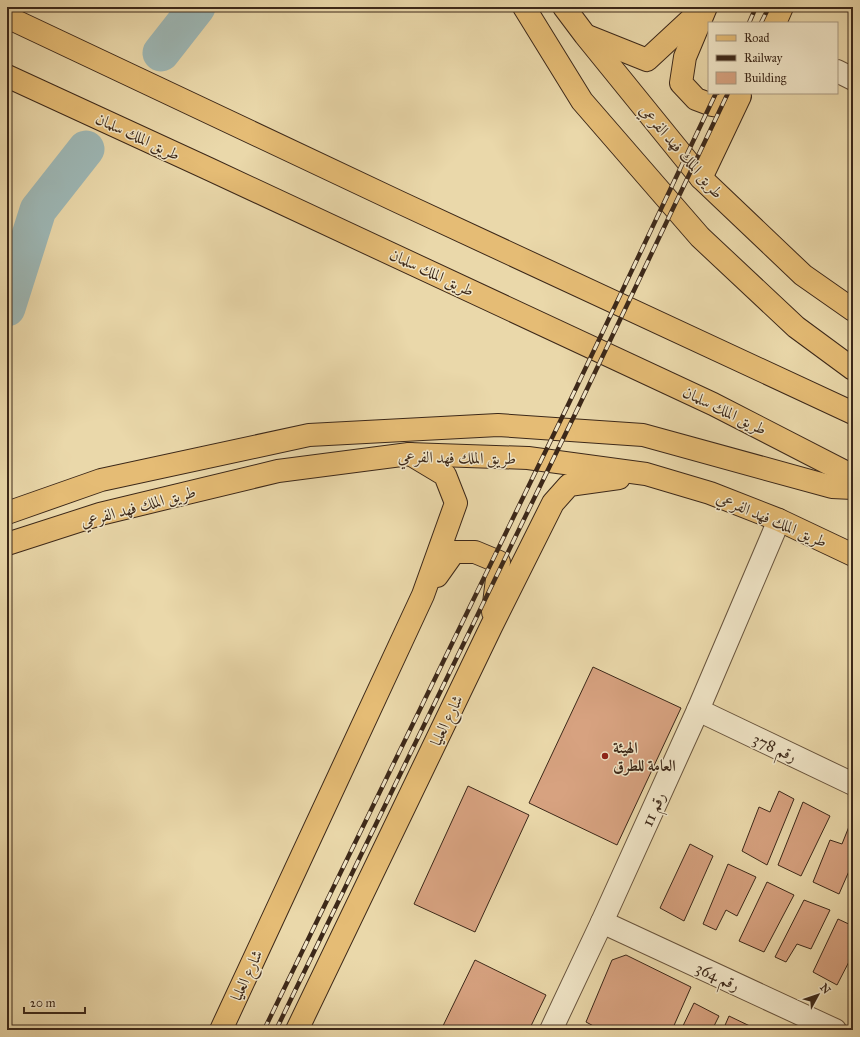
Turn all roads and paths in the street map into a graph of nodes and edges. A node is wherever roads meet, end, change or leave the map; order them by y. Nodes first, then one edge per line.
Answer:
1 (524, 7) edge
2 (564, 7) edge
3 (706, 7) edge
4 (782, 7) edge
5 (7, 17) edge
6 (775, 22) edge
7 (585, 35) junction
8 (838, 72) edge
9 (7, 76) edge
10 (853, 79) edge
11 (733, 94) edge
12 (741, 94) edge
13 (701, 178) junction
14 (853, 310) edge
15 (853, 369) edge
16 (853, 413) edge
17 (409, 454) junction
18 (646, 474) junction
19 (853, 476) edge
20 (853, 488) edge
21 (7, 513) edge
22 (779, 520) junction
23 (7, 544) edge
24 (853, 555) edge
25 (423, 595) junction
26 (491, 627) junction
27 (698, 710) junction
28 (853, 784) edge
29 (602, 922) junction
30 (221, 1030) edge
31 (297, 1030) edge
32 (551, 1030) edge
33 (835, 1030) edge

1 - 15 main road
2 - 7 main road, طريق الملك فهد الفرعي
3 - 7 main road
3 - 11 main road
4 - 6 main road
5 - 16 main road
7 - 13 main road, طريق الملك فهد الفرعي
8 - 10 street
9 - 19 main road, طريق الملك سلمان
12 - 13 main road
13 - 14 main road, طريق الملك فهد الفرعي
17 - 18 main road, طريق الملك فهد الفرعي
17 - 23 main road, طريق الملك فهد الفرعي
17 - 25 main road, شارع العليا
18 - 22 main road, طريق الملك فهد الفرعي
18 - 26 main road, شارع العليا
20 - 21 main road
22 - 24 main road, طريق الملك فهد الفرعي
22 - 27 street, رقم 11
25 - 26 main road
25 - 30 main road, شارع العليا
26 - 31 main road, شارع العليا
27 - 28 street, رقم 378
27 - 29 street, رقم 11
29 - 32 street, رقم 11
29 - 33 street, رقم 364

